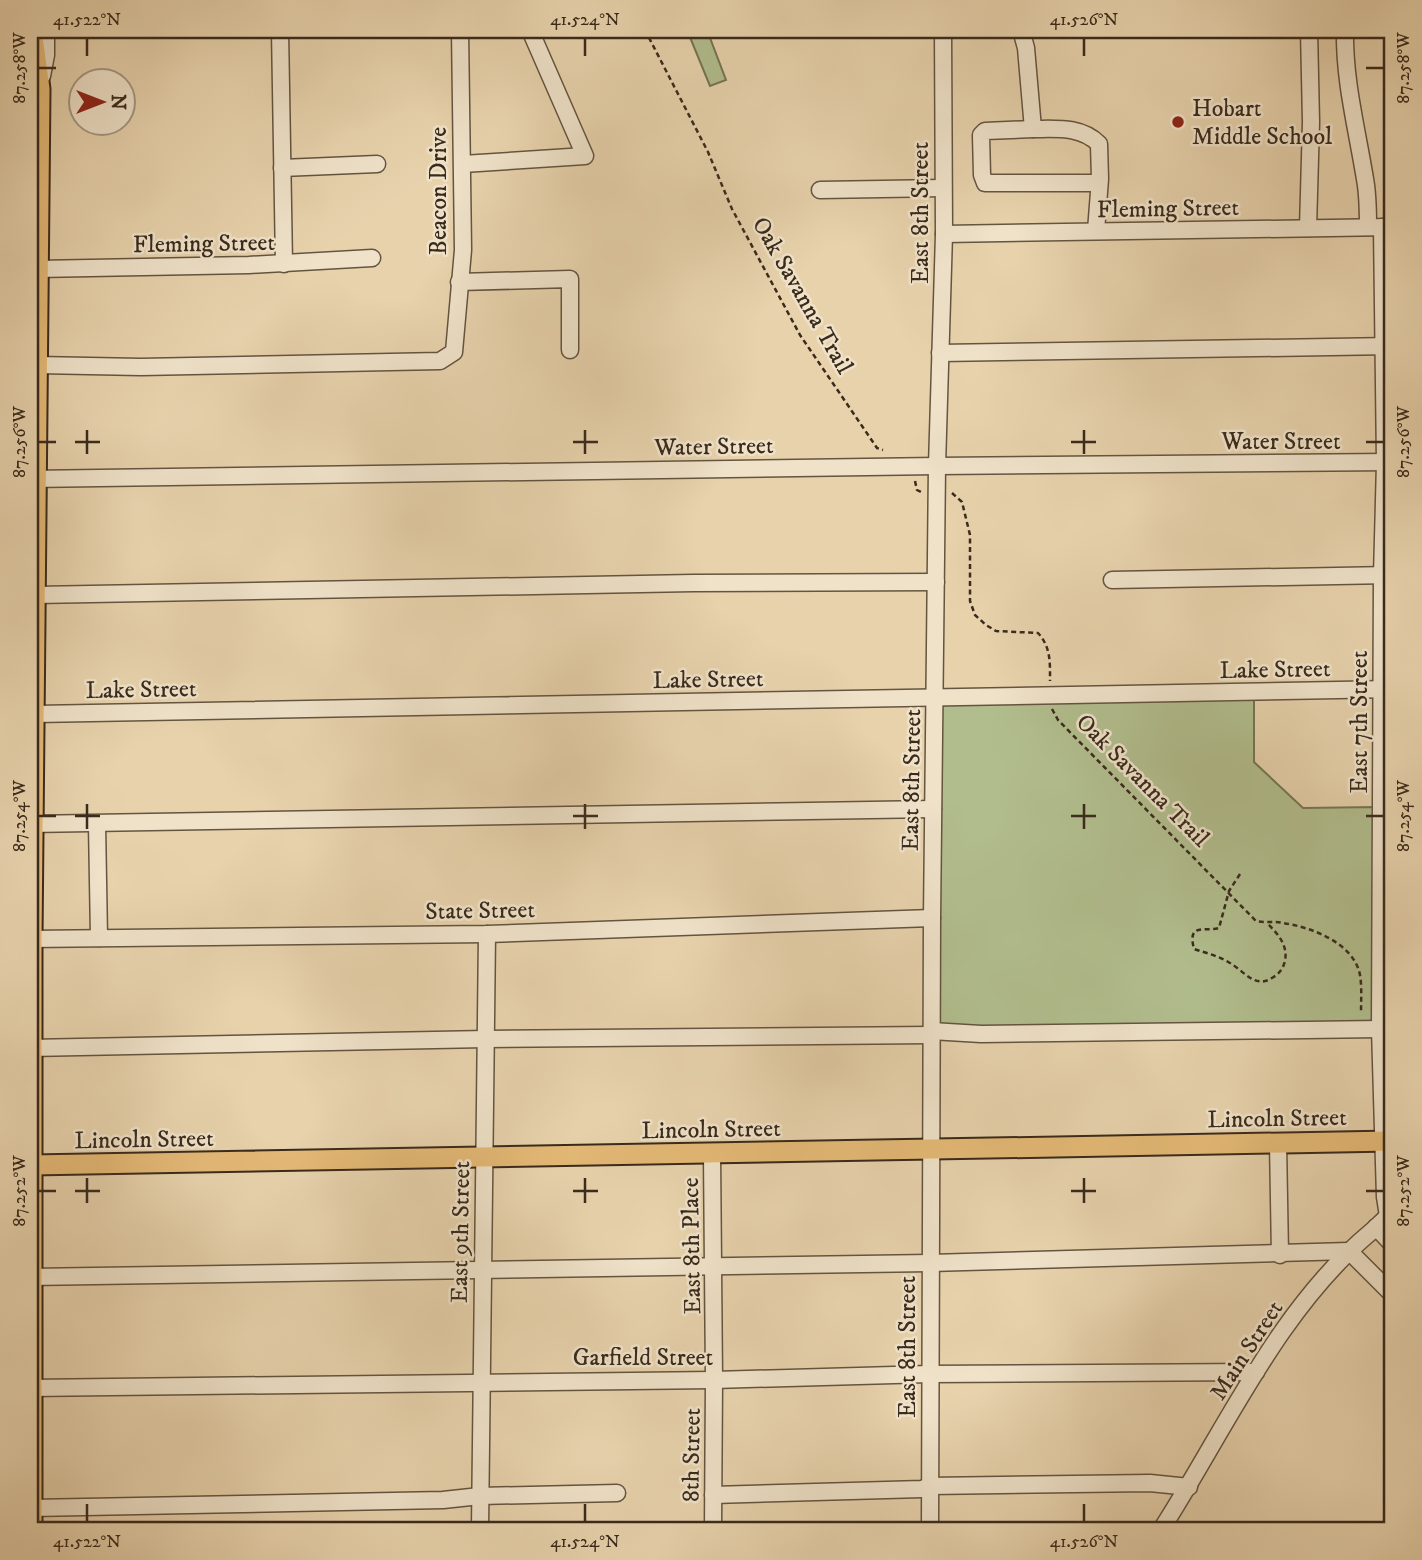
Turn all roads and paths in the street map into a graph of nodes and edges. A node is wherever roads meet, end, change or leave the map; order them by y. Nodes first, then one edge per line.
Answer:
1 (32, 30) edge
2 (46, 30) edge
3 (280, 30) edge
4 (460, 30) edge
5 (530, 30) edge
6 (645, 30) edge
7 (943, 30) edge
8 (1021, 30) edge
9 (1309, 30) edge
10 (1345, 30) edge
11 (40, 89) junction
12 (1033, 130) junction
13 (377, 164) dead end
14 (463, 164) junction
15 (282, 168) junction
16 (1100, 183) junction
17 (943, 188) junction
18 (820, 190) dead end
19 (34, 193) edge
20 (1381, 227) edge
21 (1308, 228) junction
22 (1096, 231) junction
23 (944, 234) junction
24 (372, 258) dead end
25 (284, 264) junction
26 (37, 269) junction
27 (460, 282) junction
28 (1387, 346) edge
29 (570, 351) dead end
30 (940, 353) junction
31 (37, 365) junction
32 (893, 451) dead end
33 (1389, 462) edge
34 (914, 466) junction
35 (937, 466) junction
36 (33, 479) edge
37 (937, 493) junction
38 (1387, 575) edge
39 (1112, 580) dead end
40 (936, 582) junction
41 (34, 608) edge
42 (1387, 689) edge
43 (1050, 696) junction
44 (935, 698) junction
45 (36, 714) junction
46 (32, 769) edge
47 (1387, 796) edge
48 (933, 809) junction
49 (32, 824) edge
50 (97, 824) junction
51 (1240, 874) dead end
52 (1229, 891) junction
53 (1387, 915) edge
54 (932, 918) junction
55 (1267, 923) junction
56 (487, 934) junction
57 (99, 938) junction
58 (31, 939) edge
59 (1381, 1025) junction
60 (931, 1033) junction
61 (486, 1039) junction
62 (32, 1048) edge
63 (1388, 1141) edge
64 (1278, 1143) junction
65 (931, 1149) junction
66 (712, 1154) junction
67 (484, 1157) junction
68 (31, 1165) edge
69 (1386, 1219) edge
70 (1392, 1244) edge
71 (1349, 1251) junction
72 (1280, 1255) junction
73 (930, 1263) junction
74 (713, 1266) junction
75 (482, 1269) junction
76 (31, 1277) edge
77 (1392, 1294) edge
78 (1256, 1372) junction
79 (929, 1374) junction
80 (715, 1380) junction
81 (480, 1381) junction
82 (30, 1388) edge
83 (929, 1486) junction
84 (1189, 1487) junction
85 (617, 1493) dead end
86 (713, 1495) junction
87 (480, 1496) junction
88 (32, 1508) junction
89 (32, 1530) edge
90 (480, 1530) edge
91 (713, 1530) edge
92 (930, 1530) edge
93 (1161, 1530) edge

1 - 11 main road
2 - 11 street
3 - 15 street
4 - 14 street, Beacon Drive
5 - 14 street
6 - 32 path, Oak Savanna Trail
7 - 17 street, East 8th Street
8 - 12 street
9 - 21 street
10 - 20 street, East 7th Street
11 - 19 main road
12 - 16 street
12 - 16 street
13 - 15 street
14 - 27 street, Beacon Drive
15 - 25 street
16 - 22 street
17 - 18 street
17 - 23 street, East 8th Street
19 - 26 main road
20 - 21 street, Fleming Street
20 - 28 street, East 7th Street
21 - 22 street, Fleming Street
22 - 23 street, Fleming Street
23 - 30 street, East 8th Street
24 - 25 street, Fleming Street
25 - 26 street, Fleming Street
26 - 31 main road
27 - 29 street
27 - 31 street, Beacon Drive
28 - 30 street
28 - 33 street, East 7th Street
30 - 35 street, East 8th Street
31 - 36 main road
33 - 35 street, Water Street
33 - 38 street, East 7th Street
34 - 35 street, Water Street
34 - 36 street, Water Street
34 - 37 path, Oak Savanna Trail
35 - 37 street, East 8th Street
36 - 41 main road
37 - 40 street, East 8th Street
37 - 43 path, Oak Savanna Trail
38 - 39 street
38 - 42 street, East 7th Street
40 - 41 street
40 - 44 street, East 8th Street
41 - 45 main road
42 - 43 street, Lake Street
42 - 47 street, East 7th Street
43 - 44 street, Lake Street
43 - 52 path, Oak Savanna Trail
44 - 45 street, Lake Street
44 - 48 street, East 8th Street
45 - 46 main road
46 - 49 main road
47 - 53 street, East 7th Street
48 - 50 street
48 - 54 street, East 8th Street
49 - 50 street
49 - 58 main road
50 - 57 street
51 - 52 path
52 - 55 path, Oak Savanna Trail
52 - 55 path
53 - 59 street, East 7th Street
54 - 56 street, State Street
54 - 60 street, East 8th Street
55 - 59 path
56 - 57 street, State Street
56 - 61 street, East 9th Street
57 - 58 street, State Street
58 - 62 main road
59 - 60 street
59 - 63 street, East 7th Street
60 - 61 street
60 - 65 street, East 8th Street
61 - 62 street
61 - 67 street, East 9th Street
62 - 68 main road
63 - 64 main road, Lincoln Street
63 - 69 street, East 7th Street
64 - 65 main road, Lincoln Street
64 - 72 street
65 - 66 main road, Lincoln Street
65 - 73 street, East 8th Street
66 - 67 main road, Lincoln Street
66 - 74 street, East 8th Place
67 - 68 main road, Lincoln Street
67 - 75 street, East 9th Street
68 - 76 main road
69 - 70 street
69 - 71 street, Main Street
71 - 72 street
71 - 77 street
71 - 78 street, Main Street
72 - 73 street
73 - 74 street
73 - 79 street, East 8th Street
74 - 75 street
74 - 80 street, East 8th Place
75 - 76 street
75 - 81 street, East 9th Street
76 - 82 main road
78 - 79 street, Garfield Street
78 - 84 street, Main Street
79 - 80 street, Garfield Street
79 - 83 street, East 8th Street
80 - 81 street, Garfield Street
80 - 86 street, 8th Street
81 - 82 street, Garfield Street
81 - 87 street, East 9th Street
82 - 88 main road
83 - 84 street
83 - 86 street
83 - 92 street, East 8th Street
84 - 93 street, Main Street
85 - 87 street
86 - 91 street, 8th Street
87 - 88 street
87 - 90 street, East 9th Street
88 - 89 main road

